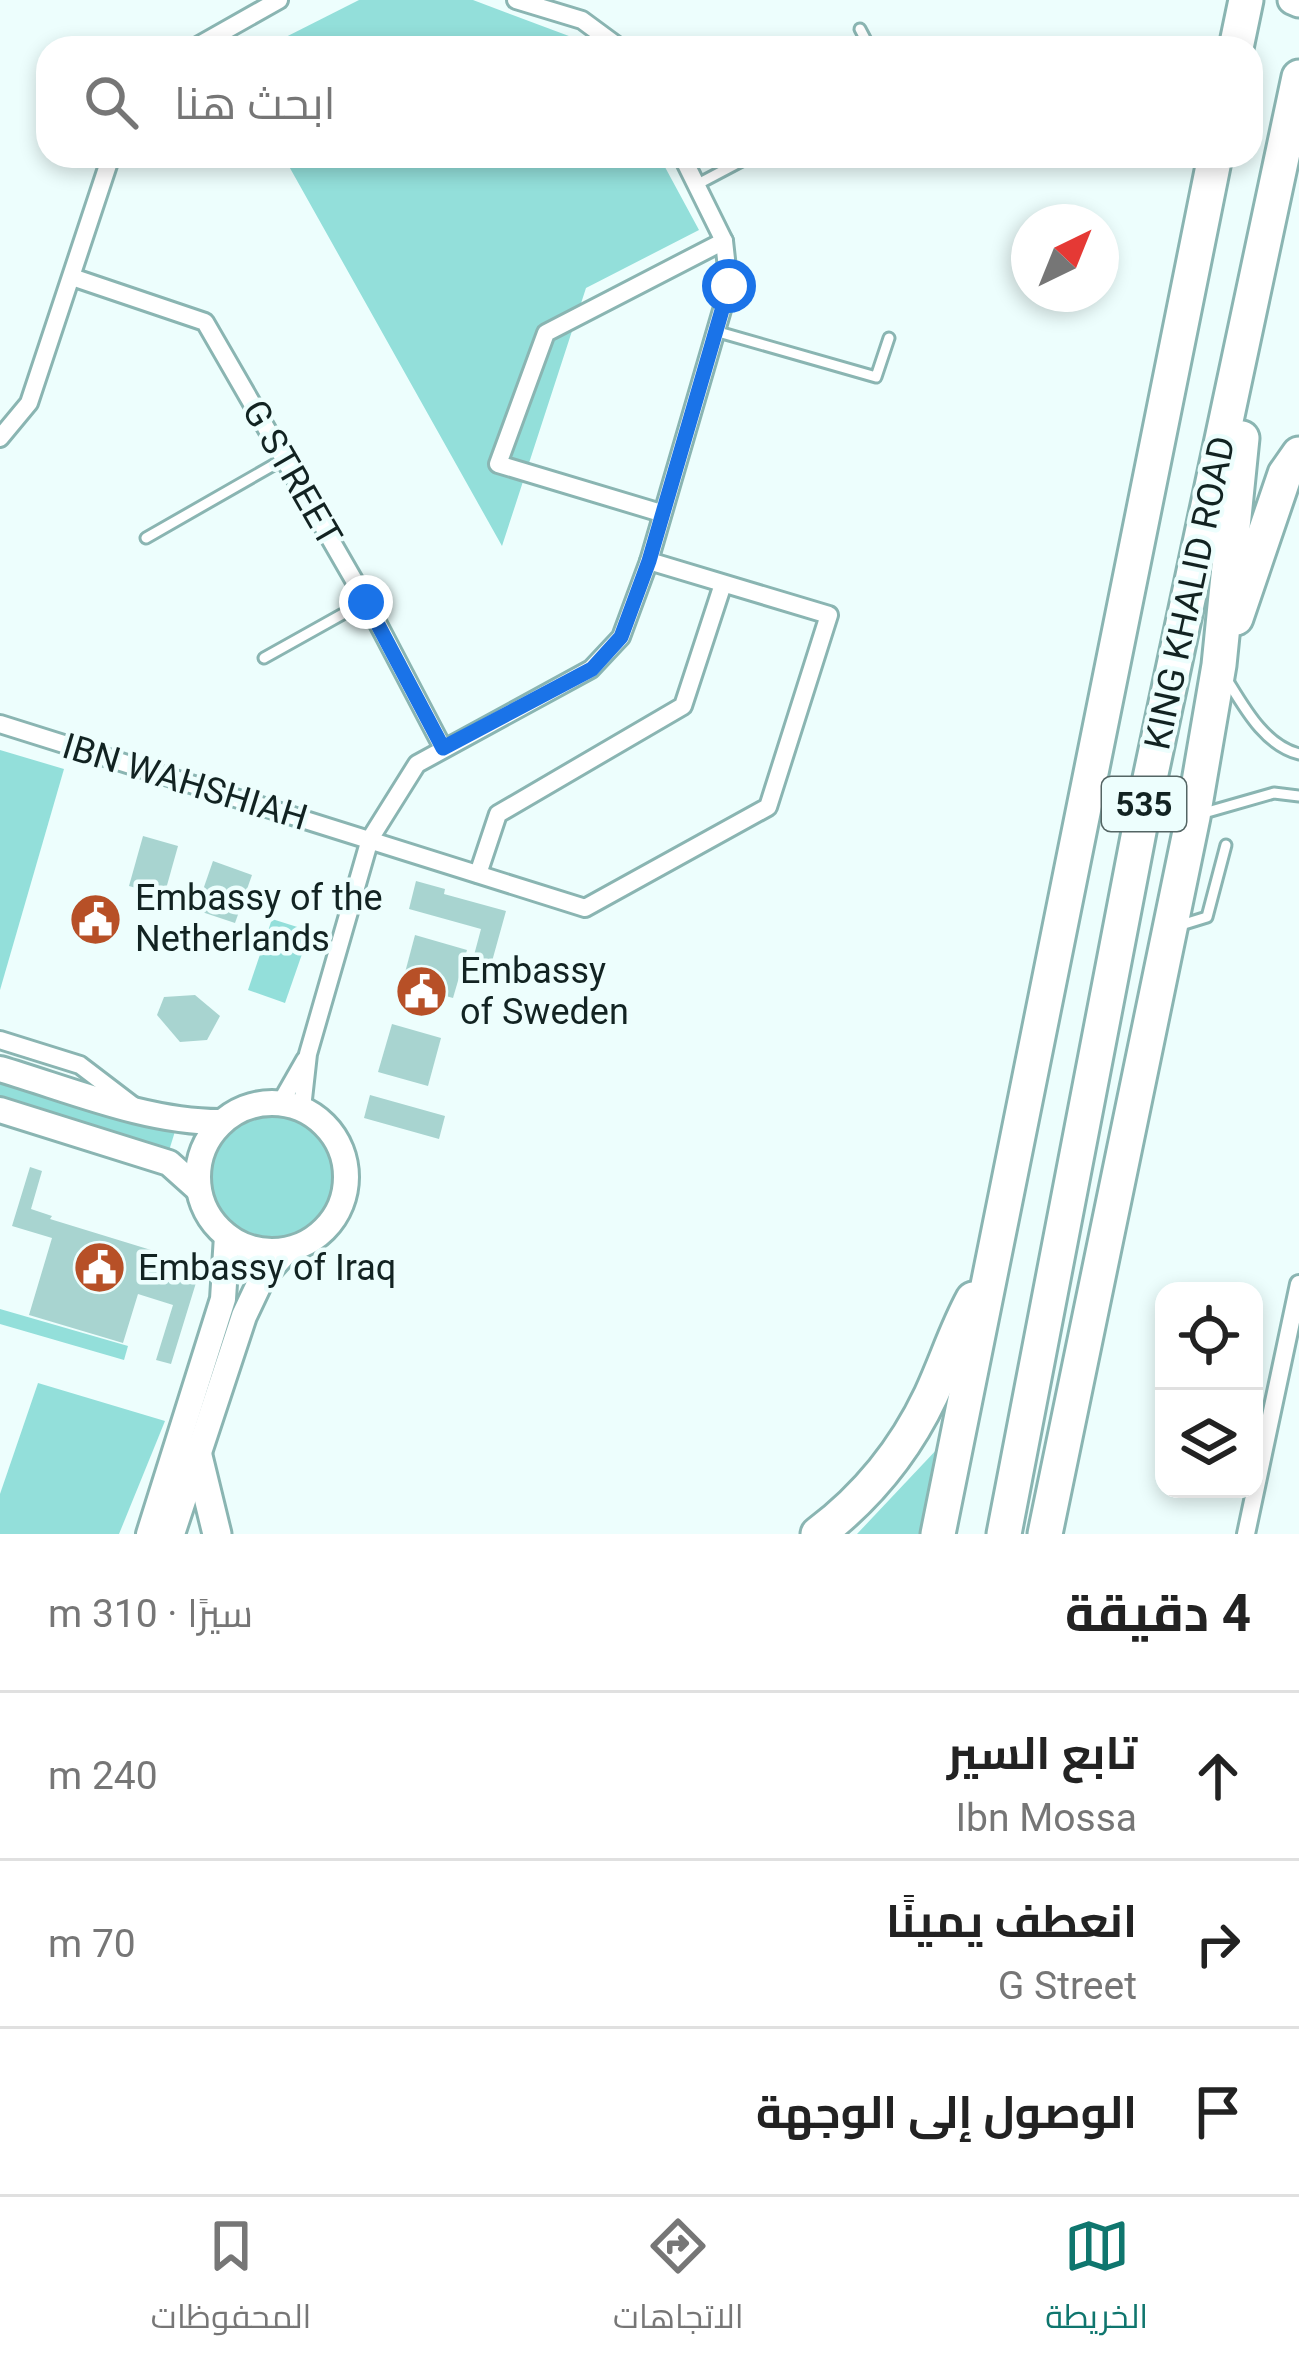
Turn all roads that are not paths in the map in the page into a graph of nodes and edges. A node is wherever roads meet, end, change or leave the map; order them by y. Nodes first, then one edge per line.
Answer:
1 (279, 0) edge
2 (517, 0) edge
3 (1246, 0) edge
4 (860, 29) dead end
5 (215, 36) edge
6 (604, 36) edge
7 (864, 36) edge
8 (1238, 36) edge
9 (1299, 76) edge
10 (107, 168) edge
11 (689, 168) edge
12 (728, 168) edge
13 (1213, 168) edge
14 (698, 184) junction
15 (724, 241) junction
16 (1259, 272) junction
17 (72, 277) junction
18 (715, 331) junction
19 (889, 338) dead end
20 (0, 438) edge
21 (1299, 454) edge
22 (284, 459) junction
23 (661, 513) junction
24 (146, 538) dead end
25 (649, 561) junction
26 (723, 584) junction
27 (366, 602) junction
28 (264, 658) dead end
29 (1219, 665) junction
30 (0, 724) edge
31 (443, 748) junction
32 (1299, 754) edge
33 (1299, 796) edge
34 (1193, 817) junction
35 (370, 839) junction
36 (1226, 845) dead end
37 (478, 874) junction
38 (1170, 928) junction
39 (0, 1040) edge
40 (0, 1069) edge
41 (292, 1105) junction
42 (0, 1110) edge
43 (141, 1111) junction
44 (220, 1122) junction
45 (198, 1190) junction
46 (227, 1236) junction
47 (286, 1250) junction
48 (992, 1266) junction
49 (1299, 1284) edge
50 (198, 1456) junction
51 (149, 1534) edge
52 (172, 1534) edge
53 (217, 1534) edge
54 (818, 1534) edge
55 (938, 1534) edge
56 (1004, 1534) edge
57 (1045, 1534) edge
58 (1246, 1534) edge

1 - 5 street
2 - 6 street
3 - 8 highway
4 - 7 lane
9 - 16 highway, KING KHALID ROAD / 535
10 - 17 street
11 - 14 street
12 - 14 lane
13 - 48 highway, KING KHALID ROAD / 535
14 - 15 street
15 - 18 street
15 - 23 street
16 - 29 highway
16 - 56 highway, KING KHALID ROAD / 535
17 - 20 street
17 - 22 street, G STREET
18 - 19 lane
18 - 23 street
21 - 29 highway
22 - 24 lane
22 - 27 street, G STREET
23 - 25 street
25 - 26 street
25 - 31 street
26 - 37 street
26 - 37 street, IBN WAHSHIAH
27 - 28 lane
27 - 31 street, G STREET
29 - 32 lane
29 - 34 highway
30 - 35 street, IBN WAHSHIAH
31 - 35 street
33 - 34 lane
34 - 38 highway
35 - 37 street, IBN WAHSHIAH
35 - 41 street
36 - 38 lane
38 - 57 highway
39 - 43 street
40 - 43 street
41 - 44 street
41 - 47 street
42 - 45 street
43 - 44 street
44 - 45 street
45 - 46 street
46 - 47 street
46 - 51 street
47 - 50 street
48 - 54 highway
48 - 55 highway, KING KHALID ROAD / 535
49 - 58 street
50 - 52 street
50 - 53 main road

